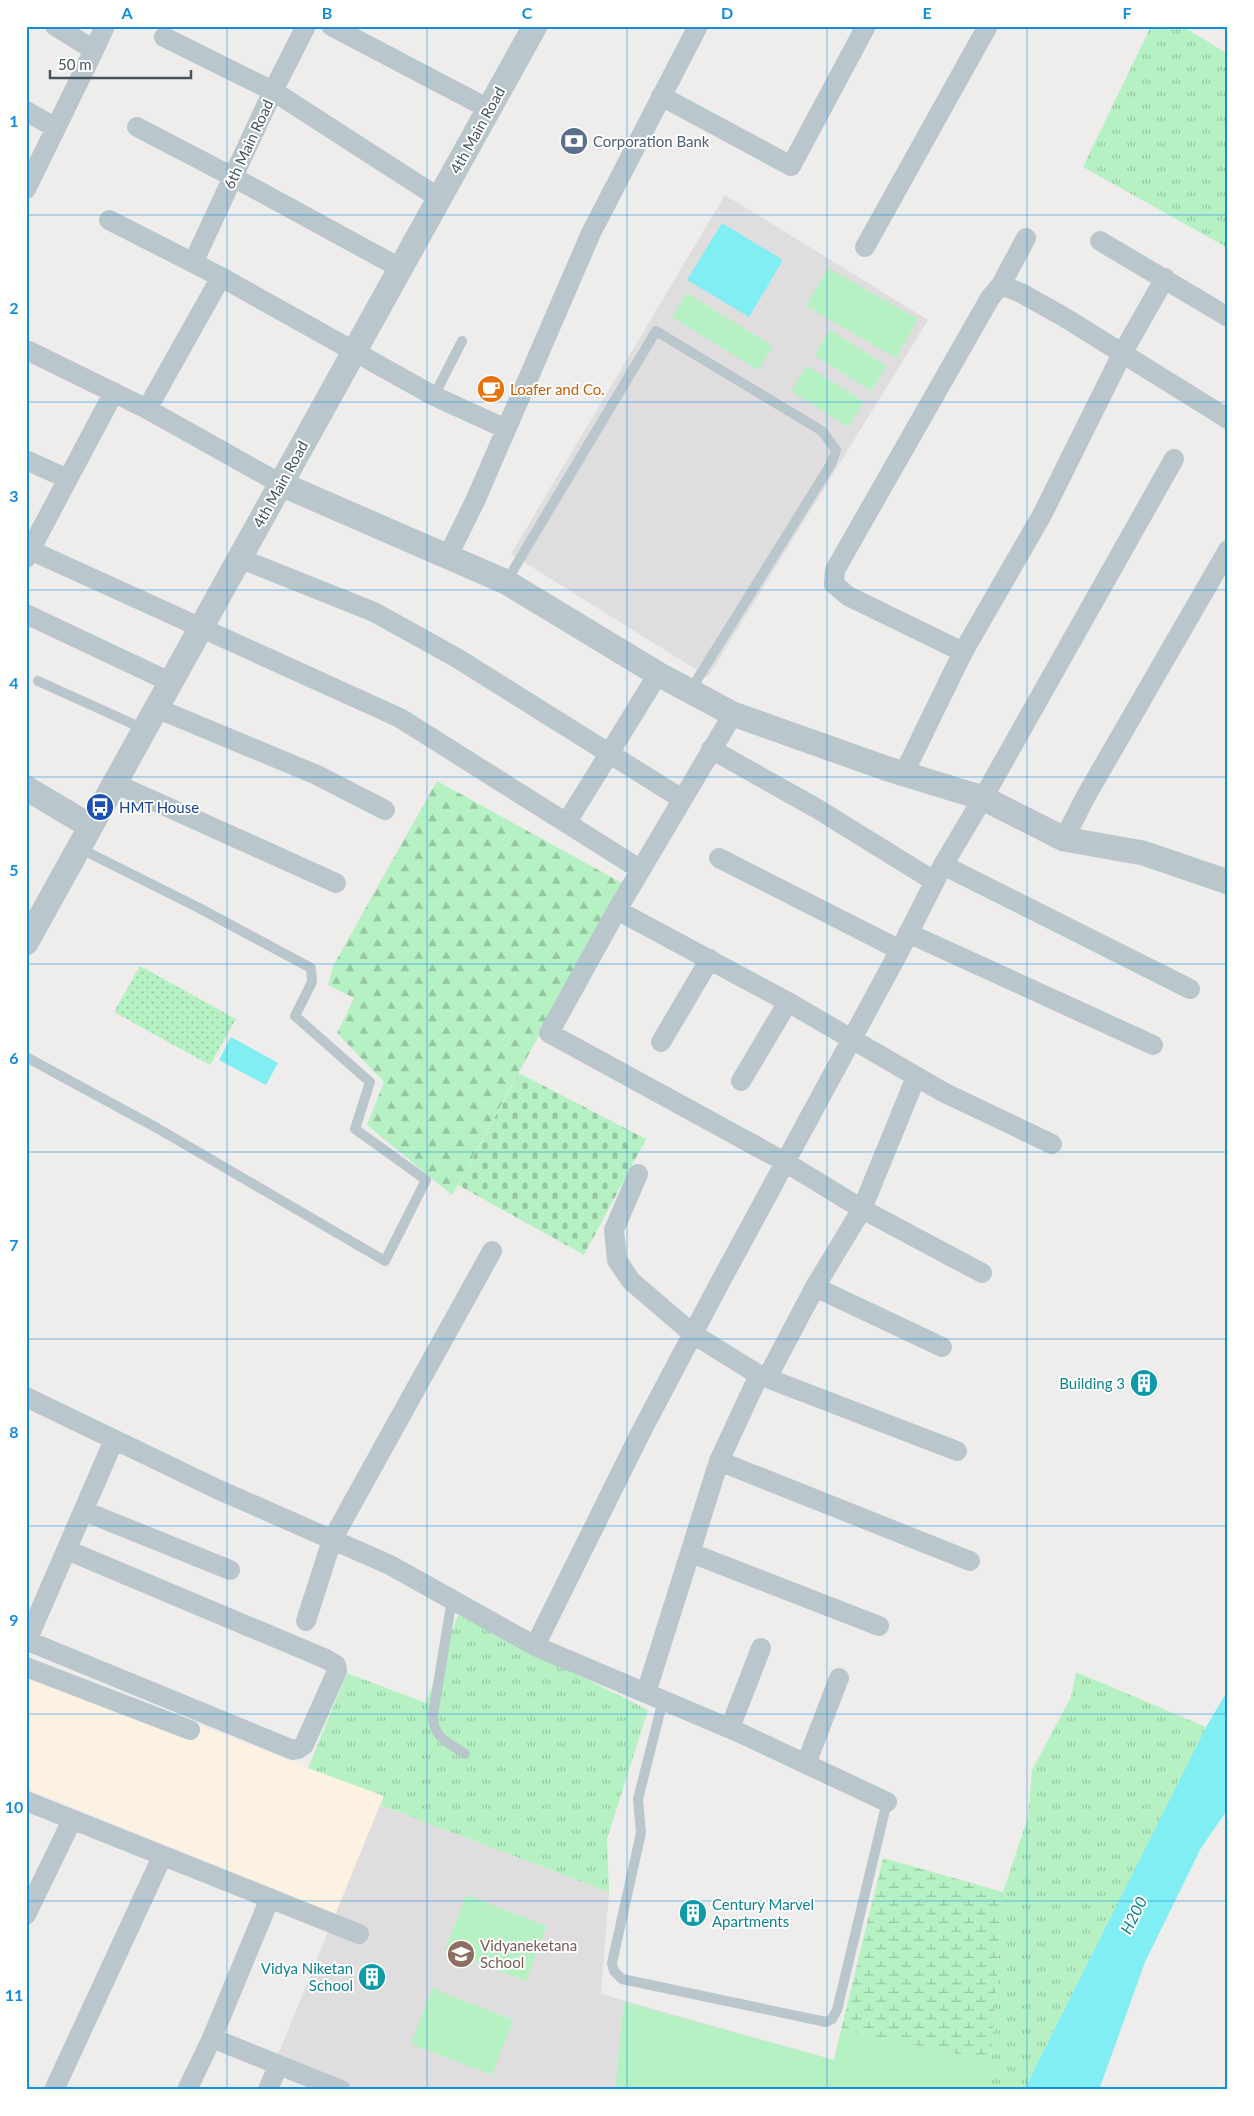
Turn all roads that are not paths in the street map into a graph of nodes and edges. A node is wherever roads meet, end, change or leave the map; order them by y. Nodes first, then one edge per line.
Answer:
1 (55, 26) edge
2 (105, 26) edge
3 (306, 26) edge
4 (331, 26) edge
5 (535, 26) edge
6 (698, 26) edge
7 (866, 26) edge
8 (988, 26) edge
9 (164, 37) dead end
10 (94, 50) junction
11 (273, 90) junction
12 (661, 96) junction
13 (489, 109) junction
14 (26, 111) edge
15 (137, 127) dead end
16 (56, 128) junction
17 (233, 177) junction
18 (26, 189) edge
19 (439, 198) junction
20 (109, 220) dead end
21 (1026, 238) dead end
22 (1100, 241) dead end
23 (865, 247) dead end
24 (193, 263) junction
25 (400, 268) junction
26 (221, 277) junction
27 (1165, 278) junction
28 (1001, 285) junction
29 (1228, 317) edge
30 (462, 342) dead end
31 (354, 350) junction
32 (29, 351) dead end
33 (1122, 352) junction
34 (114, 392) junction
35 (434, 396) junction
36 (147, 409) junction
37 (1228, 419) edge
38 (506, 429) junction
39 (1174, 459) dead end
40 (26, 460) edge
41 (68, 479) junction
42 (281, 484) junction
43 (1228, 550) edge
44 (28, 554) edge
45 (448, 556) junction
46 (239, 558) junction
47 (506, 582) junction
48 (26, 614) edge
49 (200, 629) junction
50 (963, 652) junction
51 (658, 674) junction
52 (38, 681) dead end
53 (170, 682) junction
54 (690, 691) junction
55 (734, 714) junction
56 (150, 718) junction
57 (711, 749) junction
58 (609, 752) junction
59 (904, 774) junction
60 (114, 783) junction
61 (26, 788) edge
62 (983, 798) junction
63 (682, 799) junction
64 (386, 810) dead end
65 (566, 822) junction
66 (90, 826) junction
67 (1064, 839) junction
68 (78, 848) junction
69 (718, 858) dead end
70 (641, 870) junction
71 (938, 873) junction
72 (1228, 882) edge
73 (336, 883) dead end
74 (617, 910) junction
75 (27, 938) edge
76 (904, 941) junction
77 (710, 959) junction
78 (1190, 989) dead end
79 (788, 1002) junction
80 (852, 1039) junction
81 (661, 1042) dead end
82 (1153, 1045) dead end
83 (26, 1057) edge
84 (916, 1077) junction
85 (742, 1081) dead end
86 (1052, 1144) dead end
87 (785, 1162) junction
88 (638, 1174) dead end
89 (862, 1208) junction
90 (492, 1251) dead end
91 (982, 1273) dead end
92 (815, 1287) junction
93 (693, 1334) junction
94 (942, 1347) dead end
95 (763, 1377) junction
96 (26, 1397) edge
97 (114, 1440) junction
98 (957, 1451) dead end
99 (719, 1461) junction
100 (84, 1512) junction
101 (332, 1540) junction
102 (67, 1550) junction
103 (691, 1553) junction
104 (970, 1561) dead end
105 (230, 1570) dead end
106 (452, 1599) junction
107 (306, 1621) dead end
108 (879, 1626) dead end
109 (27, 1639) edge
110 (535, 1646) junction
111 (761, 1648) dead end
112 (26, 1667) edge
113 (839, 1678) dead end
114 (655, 1696) junction
115 (730, 1728) junction
116 (190, 1730) dead end
117 (465, 1754) dead end
118 (806, 1764) junction
119 (26, 1801) edge
120 (887, 1802) joint
121 (72, 1820) junction
122 (162, 1857) junction
123 (270, 1898) junction
124 (26, 1915) edge
125 (359, 1934) dead end
126 (212, 2038) junction
127 (278, 2065) junction
128 (54, 2090) edge
129 (187, 2090) edge
130 (268, 2090) edge
131 (341, 2090) edge

1 - 10 street
2 - 10 street
3 - 11 street, 6th Main Road
4 - 13 street
5 - 13 street, 4th Main Road
6 - 12 street
7 - 12 street
8 - 23 street
9 - 11 street
10 - 16 street
11 - 17 street, 6th Main Road
11 - 19 street
12 - 38 street
13 - 19 street, 4th Main Road
14 - 16 street
15 - 17 street
16 - 18 street
17 - 24 street, 6th Main Road
17 - 25 street
19 - 25 street, 4th Main Road
20 - 24 street
21 - 28 street
22 - 27 street
24 - 26 street
25 - 31 street, 4th Main Road
26 - 31 street
26 - 36 street
27 - 29 street
27 - 33 street
28 - 33 street
28 - 50 street
30 - 35 lane
31 - 35 street
31 - 42 street, 4th Main Road
32 - 34 street
33 - 37 street
33 - 50 street
34 - 36 street
34 - 41 street
35 - 38 street
36 - 42 street
38 - 45 street
39 - 62 street
40 - 41 street
41 - 44 street
42 - 45 street
42 - 46 street, 4th Main Road
43 - 67 street
44 - 49 street
45 - 47 street
46 - 49 street, 4th Main Road
46 - 58 street
47 - 51 street
47 - 54 lane
48 - 53 street
49 - 53 street, 4th Main Road
49 - 65 street
50 - 59 street
51 - 54 street
51 - 58 street
52 - 56 lane
53 - 56 street, 4th Main Road
54 - 55 street
55 - 57 street
55 - 59 street
56 - 60 street, 4th Main Road
56 - 64 street
57 - 63 street
57 - 71 street
58 - 63 street
58 - 65 street
59 - 62 street
60 - 66 street, 4th Main Road
60 - 73 street
61 - 66 street
62 - 67 street
62 - 71 street
63 - 70 street
65 - 70 street
66 - 68 street, 4th Main Road
67 - 72 street
68 - 75 street, 4th Main Road
68 - 83 lane
69 - 76 street
70 - 74 street
71 - 76 street
71 - 78 street
74 - 77 street
74 - 87 street
76 - 80 street
76 - 82 street
77 - 79 street
77 - 81 street
79 - 80 street
79 - 85 street
80 - 84 street
80 - 87 street
84 - 86 street
84 - 89 street
87 - 89 street
87 - 93 street
88 - 93 street
89 - 91 street
89 - 92 street
90 - 101 street
92 - 94 street
92 - 95 street
93 - 95 street
93 - 110 street
95 - 98 street
95 - 99 street
96 - 97 street
97 - 100 street
97 - 101 street
99 - 103 street
99 - 104 street
100 - 102 street
100 - 105 street
101 - 106 street
101 - 107 street
102 - 109 street
102 - 109 street
103 - 108 street
103 - 114 street
106 - 110 street
106 - 117 lane
110 - 114 street
111 - 115 street
112 - 116 street
113 - 118 street
114 - 115 street
114 - 120 lane
115 - 118 street
118 - 120 street
119 - 121 street
121 - 122 street
121 - 124 street
122 - 123 street
122 - 128 street
123 - 125 street
123 - 126 street
126 - 127 street
126 - 129 street
127 - 130 street
127 - 131 street

